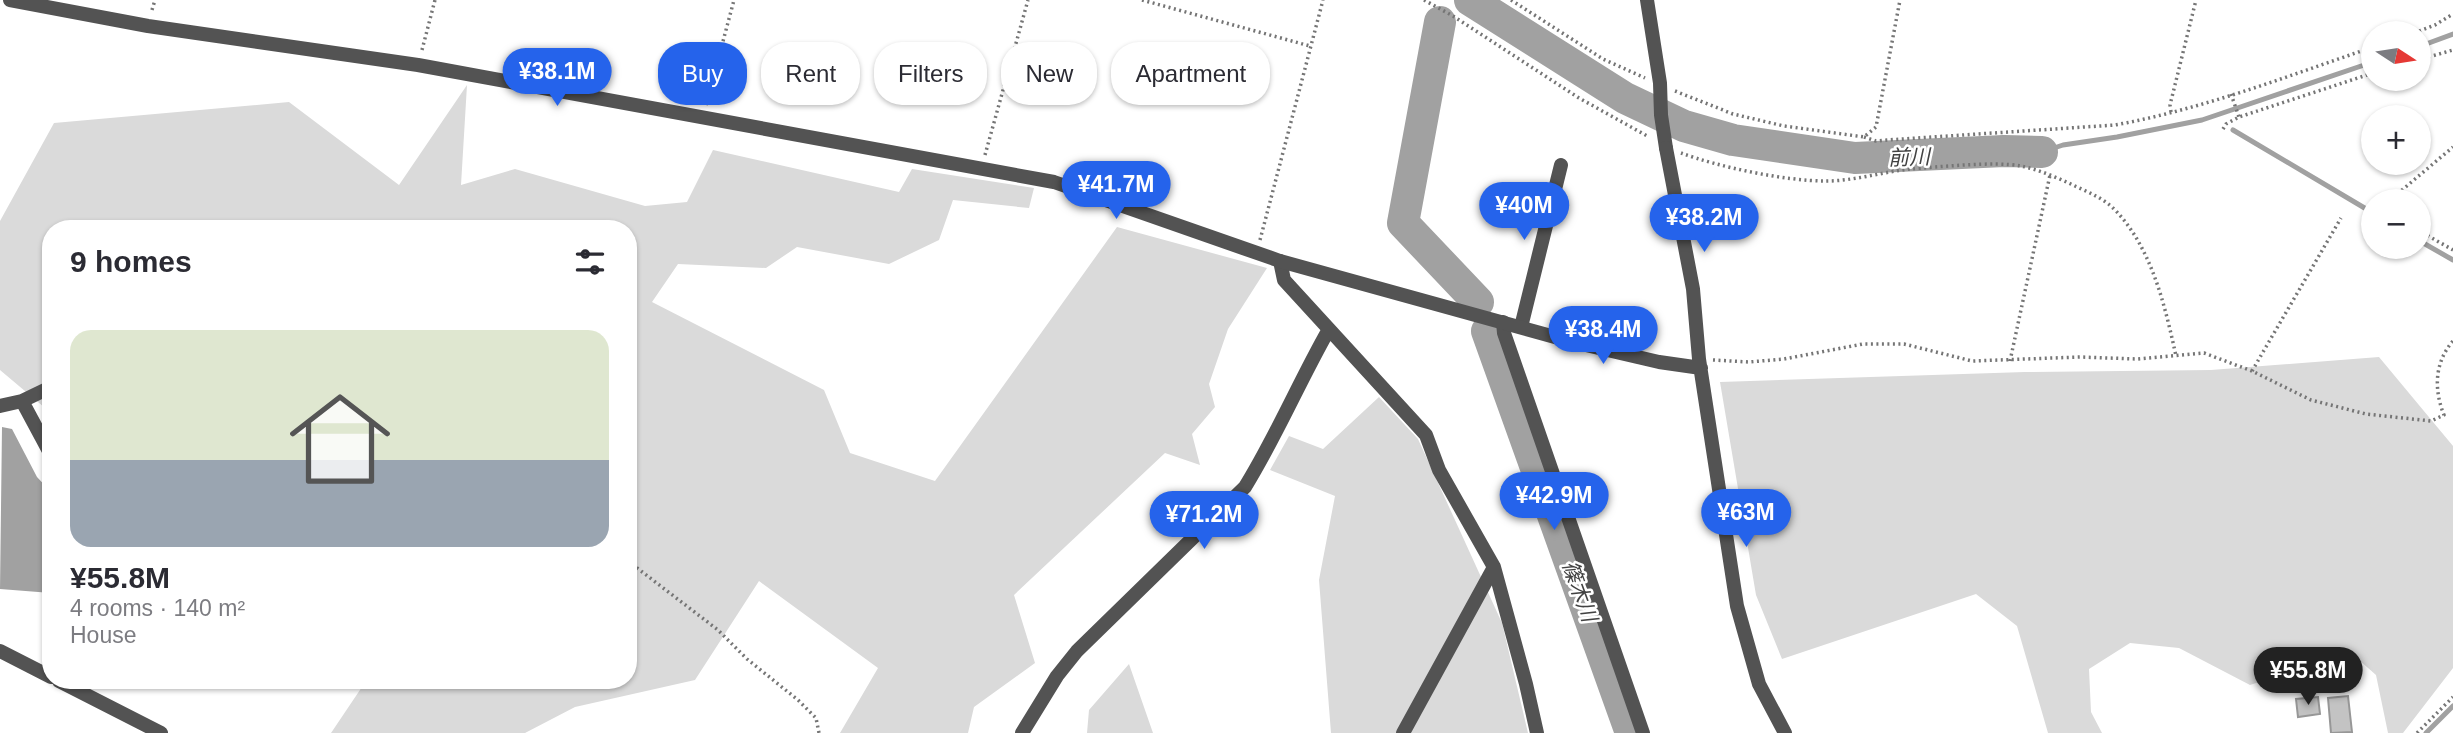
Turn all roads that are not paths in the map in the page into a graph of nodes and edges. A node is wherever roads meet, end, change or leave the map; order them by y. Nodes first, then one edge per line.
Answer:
1 (10, 0) edge
2 (1647, 0) edge
3 (1561, 165) dead end
4 (1280, 261) junction
5 (1503, 322) junction
6 (1521, 327) junction
7 (1328, 331) junction
8 (1700, 364) junction
9 (42, 391) edge
10 (22, 401) junction
11 (0, 406) edge
12 (42, 438) edge
13 (1494, 566) junction
14 (0, 651) edge
15 (42, 672) edge
16 (75, 689) edge
17 (161, 733) edge
18 (1022, 733) edge
19 (1403, 733) edge
20 (1537, 733) edge
21 (1643, 733) edge
22 (1784, 733) edge

1 - 4 street
2 - 8 street
3 - 6 street
4 - 5 street
4 - 7 street
5 - 6 street
5 - 21 street
6 - 8 street
7 - 13 street
7 - 18 street
8 - 22 street
9 - 10 street
10 - 11 street
10 - 12 street
13 - 19 street
13 - 20 street
14 - 15 street
16 - 17 street

